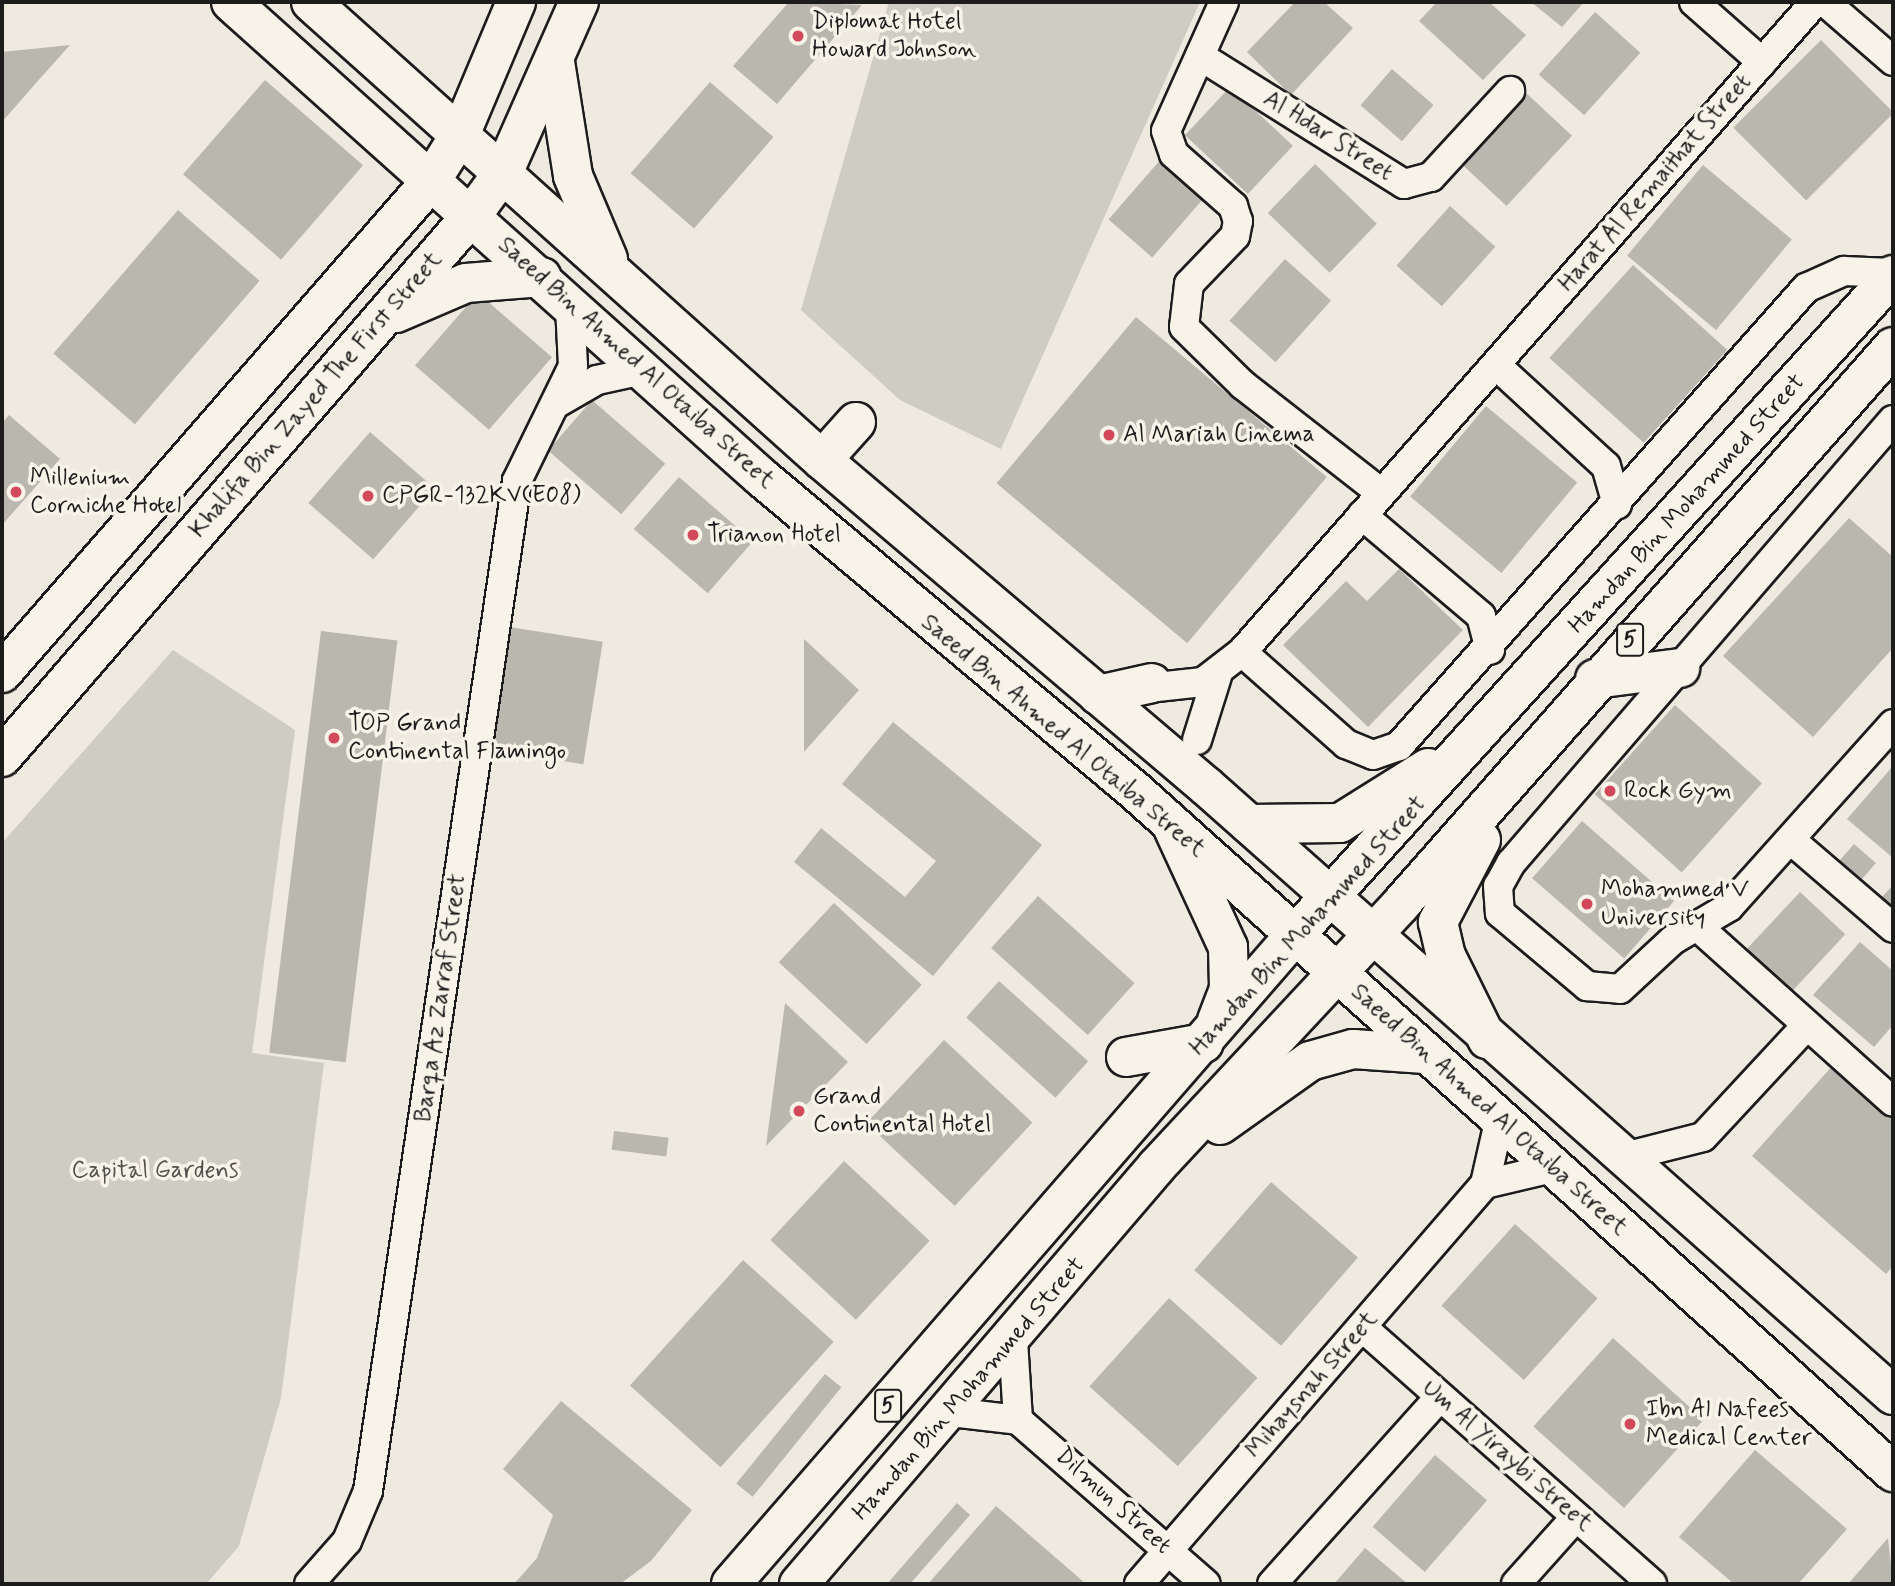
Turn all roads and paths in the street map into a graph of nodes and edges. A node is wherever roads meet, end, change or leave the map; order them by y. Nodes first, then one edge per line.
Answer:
1 (231, 2) edge
2 (312, 2) edge
3 (516, 2) edge
4 (579, 2) edge
5 (1224, 2) edge
6 (1694, 2) edge
7 (1815, 2) edge
8 (1825, 2) edge
9 (1200, 56) junction
10 (555, 61) junction
11 (1893, 61) edge
12 (1762, 62) junction
13 (1510, 90) dead end
14 (461, 133) junction
15 (504, 171) junction
16 (430, 181) junction
17 (472, 215) junction
18 (1893, 274) edge
19 (542, 277) junction
20 (621, 282) junction
21 (570, 306) junction
22 (374, 328) junction
23 (1893, 347) edge
24 (1496, 365) junction
25 (643, 370) junction
26 (557, 403) junction
27 (1893, 420) edge
28 (856, 422) dead end
29 (822, 460) junction
30 (1381, 493) junction
31 (1618, 504) junction
32 (1362, 515) junction
33 (1490, 649) junction
34 (1242, 652) junction
35 (1680, 668) junction
36 (2, 673) edge
37 (1217, 676) junction
38 (1594, 679) junction
39 (1154, 685) joint
40 (1098, 695) junction
41 (1494, 718) junction
42 (1893, 724) edge
43 (1197, 740) dead end
44 (1529, 753) junction
45 (2, 757) edge
46 (1249, 824) junction
47 (1173, 828) junction
48 (1792, 842) junction
49 (1330, 897) junction
50 (1697, 926) junction
51 (1893, 928) edge
52 (1294, 936) junction
53 (1371, 936) junction
54 (1337, 975) junction
55 (1806, 1026) junction
56 (1207, 1040) junction
57 (1487, 1040) junction
58 (1425, 1054) junction
59 (1126, 1057) dead end
60 (1893, 1102) edge
61 (1499, 1122) junction
62 (1624, 1157) junction
63 (1157, 1166) junction
64 (1552, 1168) junction
65 (1485, 1184) junction
66 (1362, 1327) junction
67 (1013, 1340) junction
68 (1893, 1395) edge
69 (1440, 1397) junction
70 (951, 1412) junction
71 (1018, 1420) junction
72 (1893, 1472) edge
73 (1576, 1517) junction
74 (1168, 1551) junction
75 (309, 1584) edge
76 (731, 1584) edge
77 (799, 1584) edge
78 (1139, 1584) edge
79 (1206, 1584) edge
80 (1272, 1584) edge
81 (1516, 1584) edge
82 (1652, 1584) edge

1 - 16 main road, Saeed Bin Ahmed Al Otaiba Street
2 - 14 main road, Saeed Bin Ahmed Al Otaiba Street
3 - 14 main road, Khalifa Bin Zayed The First Street
4 - 10 main road, Khalifa Bin Zayed The First Street
5 - 9 street
6 - 12 street
7 - 12 street, Harat Al Remaithat Street
8 - 11 street
9 - 13 street, Al Hdar Street
9 - 30 street
10 - 15 main road, Khalifa Bin Zayed The First Street
10 - 20 main road
12 - 24 street, Harat Al Remaithat Street
14 - 15 main road, Saeed Bin Ahmed Al Otaiba Street
14 - 16 main road, Khalifa Bin Zayed The First Street
15 - 17 main road, Khalifa Bin Zayed The First Street
15 - 20 main road, Saeed Bin Ahmed Al Otaiba Street
16 - 17 main road, Saeed Bin Ahmed Al Otaiba Street
16 - 36 main road, Khalifa Bin Zayed The First Street
17 - 19 main road, Saeed Bin Ahmed Al Otaiba Street
17 - 22 main road, Khalifa Bin Zayed The First Street
18 - 31 street
18 - 41 main road, Hamdan Bin Mohammed Street / 5
19 - 21 main road, Saeed Bin Ahmed Al Otaiba Street
19 - 22 main road
20 - 29 main road, Saeed Bin Ahmed Al Otaiba Street
21 - 25 main road, Saeed Bin Ahmed Al Otaiba Street
21 - 26 street, Barqa Az Zarraf Street
22 - 45 main road, Khalifa Bin Zayed The First Street
23 - 38 main road, Hamdan Bin Mohammed Street / 5
24 - 30 street, Harat Al Remaithat Street
24 - 31 street
25 - 26 street, Barqa Az Zarraf Street
25 - 47 main road, Saeed Bin Ahmed Al Otaiba Street
26 - 75 street, Barqa Az Zarraf Street
27 - 35 street
28 - 29 main road
29 - 40 main road, Saeed Bin Ahmed Al Otaiba Street
30 - 32 street, Harat Al Remaithat Street
31 - 33 street
32 - 33 street
32 - 34 street, Harat Al Remaithat Street
33 - 34 street
34 - 37 street, Harat Al Remaithat Street
35 - 38 main road
35 - 50 street
37 - 39 street
37 - 43 street, Harat Al Remaithat Street
38 - 44 main road, Hamdan Bin Mohammed Street / 5
39 - 40 main road
40 - 46 main road, Saeed Bin Ahmed Al Otaiba Street
41 - 46 main road
41 - 49 main road, Hamdan Bin Mohammed Street / 5
42 - 48 street
44 - 53 main road, Hamdan Bin Mohammed Street / 5
44 - 57 main road
46 - 49 main road, Saeed Bin Ahmed Al Otaiba Street
47 - 52 main road, Saeed Bin Ahmed Al Otaiba Street
47 - 56 main road
48 - 50 street
48 - 51 street
49 - 52 main road, Hamdan Bin Mohammed Street / 5
49 - 53 main road, Saeed Bin Ahmed Al Otaiba Street
50 - 55 street
52 - 54 main road, Saeed Bin Ahmed Al Otaiba Street
52 - 56 main road, Hamdan Bin Mohammed Street / 5
53 - 54 main road, Hamdan Bin Mohammed Street / 5
53 - 57 main road, Saeed Bin Ahmed Al Otaiba Street
54 - 58 main road, Saeed Bin Ahmed Al Otaiba Street
54 - 63 main road, Hamdan Bin Mohammed Street / 5
55 - 60 street
55 - 62 street
56 - 59 main road
56 - 76 main road, Hamdan Bin Mohammed Street / 5
57 - 62 main road, Saeed Bin Ahmed Al Otaiba Street
58 - 61 main road, Saeed Bin Ahmed Al Otaiba Street
58 - 63 main road
61 - 64 main road, Saeed Bin Ahmed Al Otaiba Street
61 - 65 street, Mihaysnah Street
62 - 68 main road, Saeed Bin Ahmed Al Otaiba Street
63 - 67 main road, Hamdan Bin Mohammed Street / 5
64 - 65 street
64 - 72 main road, Saeed Bin Ahmed Al Otaiba Street
65 - 66 street, Mihaysnah Street
66 - 69 street, Um Al Yiraybi Street
66 - 74 street, Mihaysnah Street
67 - 70 main road, Hamdan Bin Mohammed Street / 5
67 - 71 street
69 - 73 street, Um Al Yiraybi Street
69 - 80 street
70 - 71 street
70 - 77 main road, Hamdan Bin Mohammed Street / 5
71 - 74 street, Dilmun Street
73 - 81 street
73 - 82 street, Um Al Yiraybi Street
74 - 78 street, Mihaysnah Street
74 - 79 street, Dilmun Street

